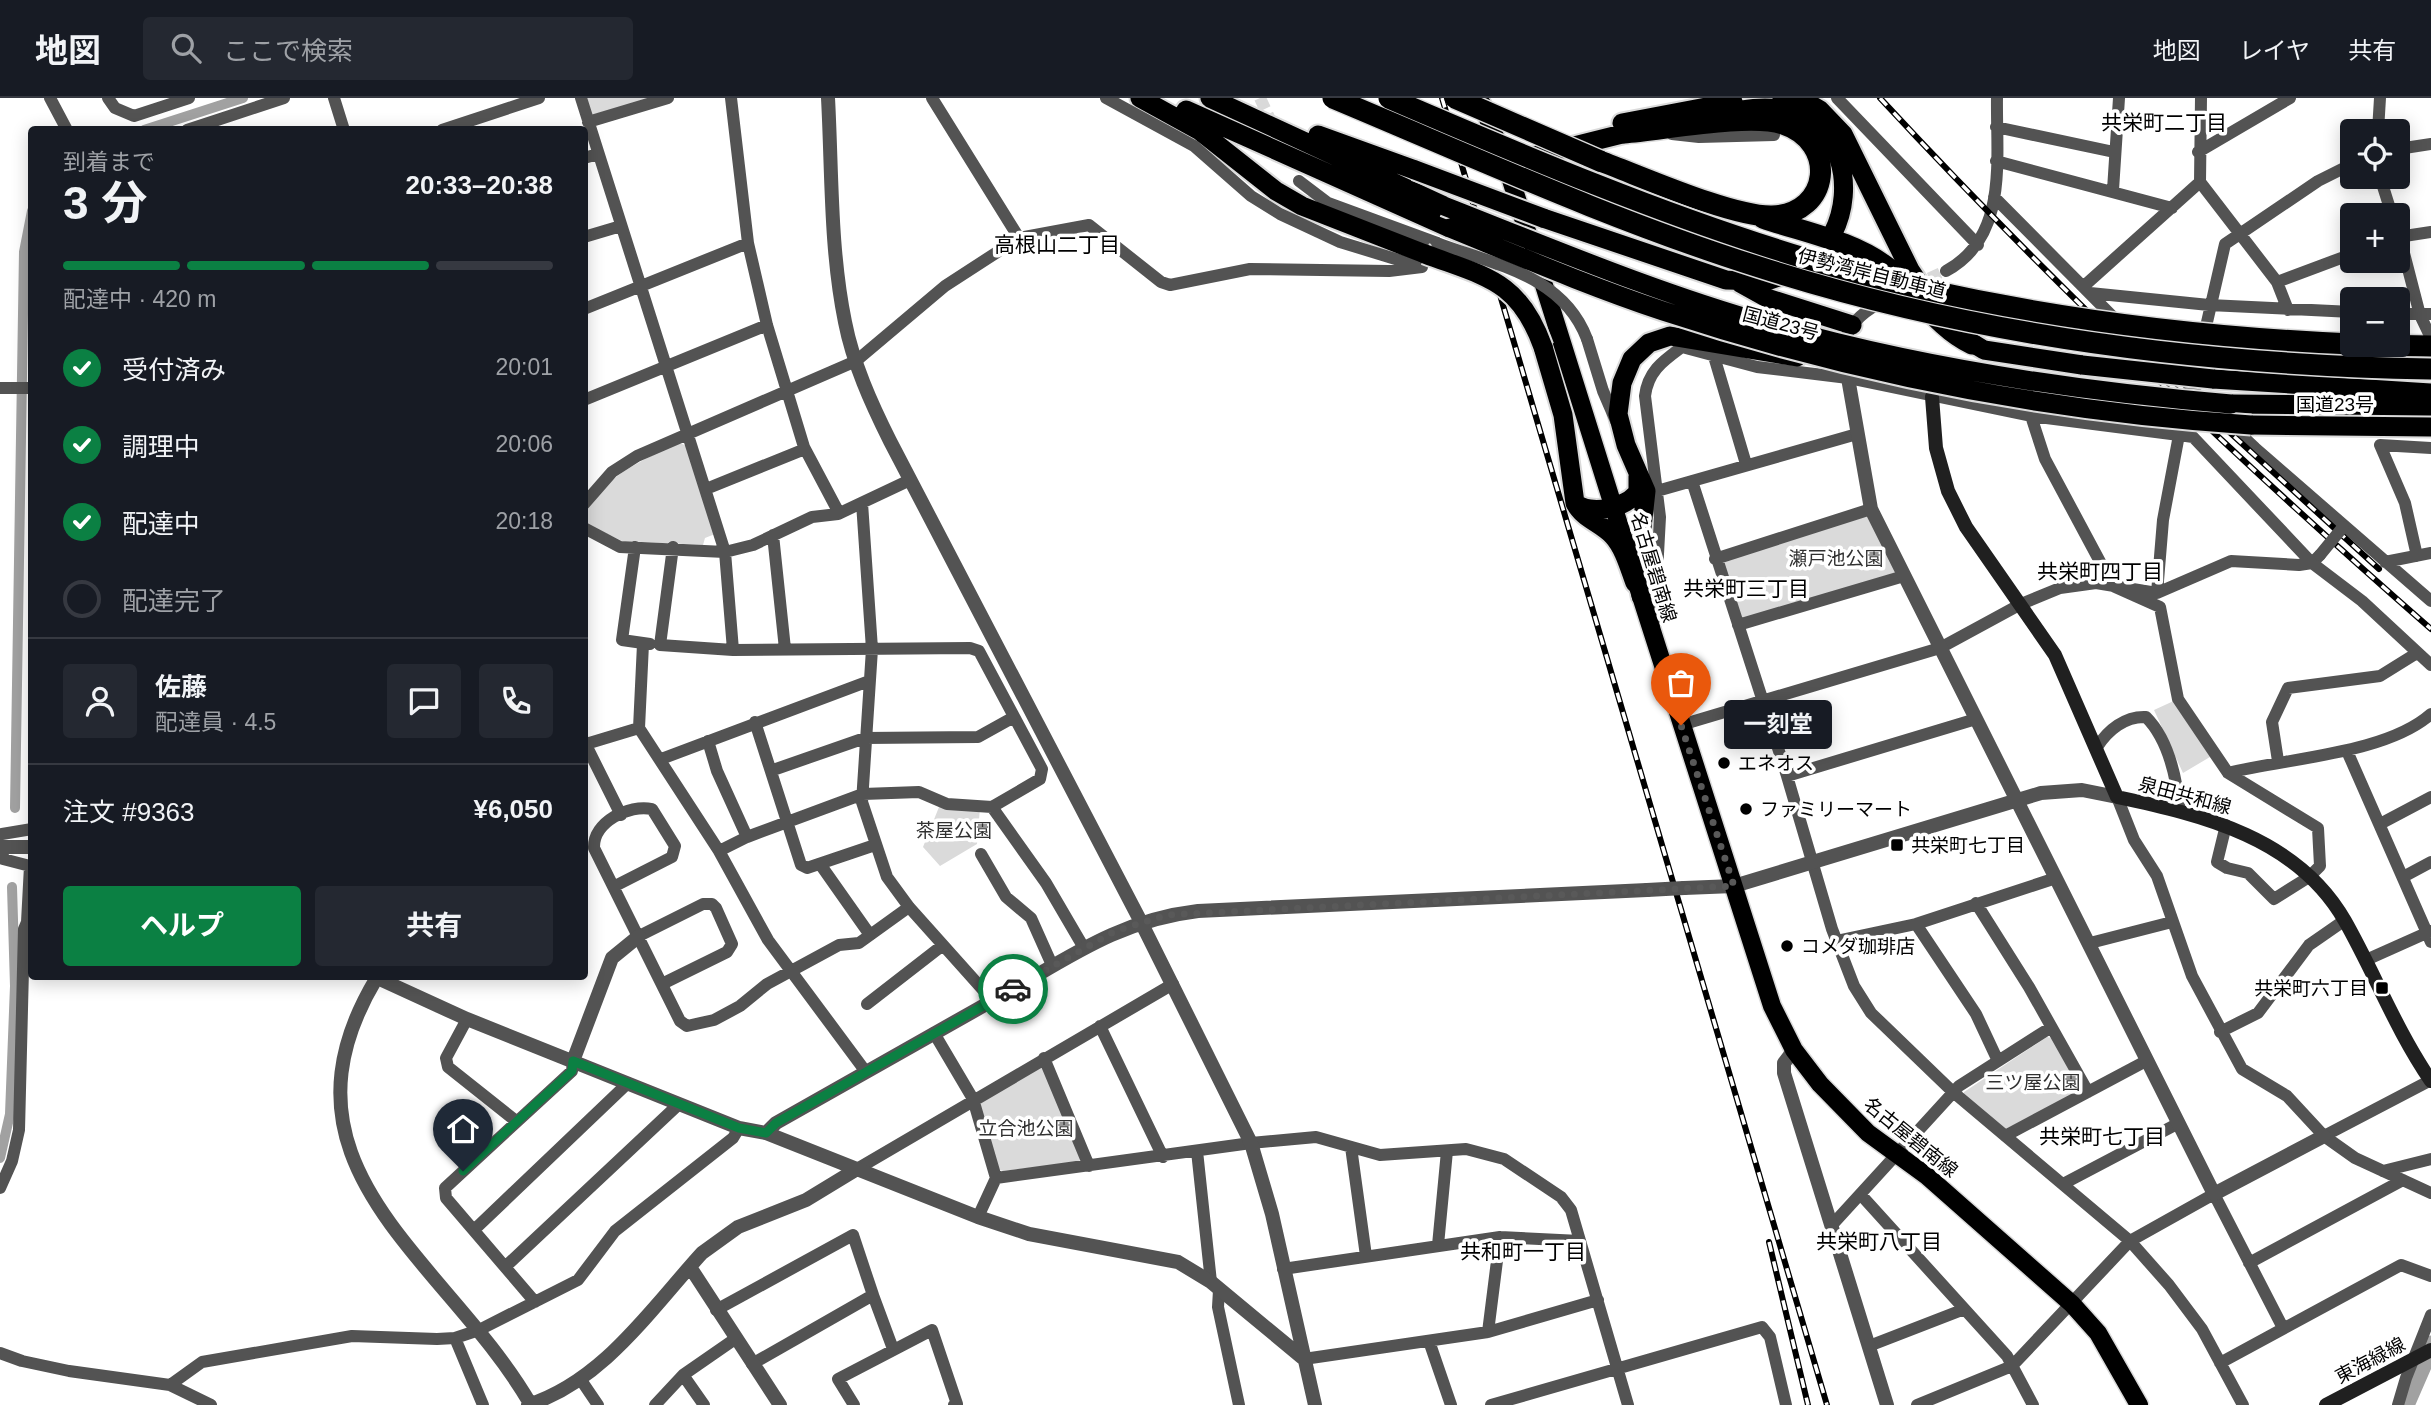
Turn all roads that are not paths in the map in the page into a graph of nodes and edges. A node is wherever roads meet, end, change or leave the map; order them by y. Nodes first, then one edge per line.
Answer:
1 (50, 98) edge
2 (108, 98) edge
3 (189, 98) edge
4 (284, 98) edge
5 (334, 98) edge
6 (539, 98) edge
7 (581, 98) edge
8 (668, 98) edge
9 (731, 98) edge
10 (828, 98) edge
11 (932, 98) edge
12 (1106, 98) edge
13 (1140, 98) edge
14 (1160, 98) edge
15 (1213, 98) edge
16 (1327, 98) edge
17 (1333, 98) edge
18 (1389, 98) edge
19 (1408, 98) edge
20 (1455, 98) edge
21 (1479, 98) edge
22 (1763, 98) edge
23 (1782, 98) edge
24 (1837, 98) edge
25 (1997, 98) edge
26 (2119, 98) edge
27 (2201, 98) edge
28 (2380, 98) edge
29 (2285, 99) edge
30 (1736, 100) edge
31 (2379, 119) edge
32 (588, 122) junction
33 (1390, 122) junction
34 (65, 126) edge
35 (199, 126) edge
36 (343, 126) edge
37 (454, 126) edge
38 (1996, 127) junction
39 (1662, 130) junction
40 (1774, 132) dead end
41 (1624, 133) junction
42 (2431, 144) edge
43 (2410, 147) edge
44 (2114, 152) junction
45 (2198, 152) junction
46 (598, 154) junction
47 (588, 158) edge
48 (1504, 160) junction
49 (1996, 161) junction
50 (1538, 162) junction
51 (2340, 170) edge
52 (1299, 181) dead end
53 (2200, 182) junction
54 (2113, 190) junction
55 (1276, 191) junction
56 (1994, 197) junction
57 (1303, 206) junction
58 (2172, 208) junction
59 (1741, 211) junction
60 (1280, 214) junction
61 (621, 226) junction
62 (2431, 232) edge
63 (1833, 233) dead end
64 (2243, 233) junction
65 (2410, 233) edge
66 (588, 236) edge
67 (1019, 238) junction
68 (748, 243) junction
69 (1978, 245) junction
70 (1431, 249) junction
71 (2340, 258) edge
72 (1804, 263) dead end
73 (2410, 270) edge
74 (1946, 271) tunnel mouth
75 (1739, 282) junction
76 (2277, 282) junction
77 (641, 286) junction
78 (2087, 289) junction
79 (1891, 296) dead end
80 (2209, 305) junction
81 (588, 307) edge
82 (2288, 310) junction
83 (2340, 312) edge
84 (2425, 315) edge
85 (767, 325) junction
86 (1852, 325) junction
87 (2431, 338) edge
88 (2340, 343) edge
89 (1972, 344) junction
90 (2410, 346) edge
91 (2431, 346) edge
92 (1713, 353) junction
93 (856, 361) junction
94 (1836, 361) junction
95 (667, 365) junction
96 (2431, 369) edge
97 (1848, 378) junction
98 (2192, 387) junction
99 (6, 388) edge
100 (28, 388) edge
101 (785, 392) junction
102 (2431, 393) edge
103 (1932, 397) junction
104 (588, 398) edge
105 (2431, 406) edge
106 (2031, 416) junction
107 (2431, 426) edge
108 (1622, 432) junction
109 (689, 433) junction
110 (1857, 434) junction
111 (2179, 435) junction
112 (2431, 448) edge
113 (805, 449) junction
114 (1634, 462) junction
115 (1746, 464) junction
116 (910, 480) junction
117 (1692, 481) junction
118 (706, 489) junction
119 (1657, 491) junction
120 (588, 499) edge
121 (862, 503) junction
122 (1574, 503) junction
123 (1613, 505) junction
124 (1871, 509) junction
125 (839, 513) junction
126 (2344, 526) junction
127 (588, 530) edge
128 (772, 535) junction
129 (635, 547) junction
130 (673, 547) junction
131 (725, 552) junction
132 (2431, 552) edge
133 (2417, 556) junction
134 (1715, 559) junction
135 (2316, 559) junction
136 (2385, 562) junction
137 (1904, 576) junction
138 (2113, 586) junction
139 (2157, 593) junction
140 (1641, 596) junction
141 (2431, 601) edge
142 (2021, 604) junction
143 (1738, 625) junction
144 (1653, 636) junction
145 (643, 644) junction
146 (660, 645) junction
147 (1940, 648) junction
148 (785, 649) junction
149 (872, 649) junction
150 (733, 650) junction
151 (2417, 653) junction
152 (2431, 665) edge
153 (869, 681) junction
154 (1762, 702) junction
155 (2431, 714) edge
156 (1014, 717) junction
157 (1976, 719) junction
158 (755, 722) junction
159 (1681, 725) junction
160 (639, 728) junction
161 (864, 738) junction
162 (588, 741) edge
163 (708, 741) junction
164 (2097, 747) junction
165 (588, 748) edge
166 (2347, 751) junction
167 (661, 759) junction
168 (2278, 761) junction
169 (772, 770) junction
170 (2228, 773) junction
171 (1787, 776) junction
172 (863, 794) junction
173 (2117, 797) junction
174 (2431, 797) edge
175 (2017, 801) junction
176 (992, 807) junction
177 (2180, 812) junction
178 (621, 815) junction
179 (787, 822) junction
180 (2380, 824) junction
181 (2226, 825) junction
182 (28, 830) edge
183 (747, 837) junction
184 (875, 845) junction
185 (0, 847) edge
186 (28, 847) edge
187 (719, 851) junction
188 (981, 854) dead end
189 (2431, 862) edge
190 (820, 864) junction
191 (1812, 864) junction
192 (28, 865) edge
193 (2309, 877) junction
194 (2403, 877) junction
195 (2056, 878) junction
196 (615, 886) junction
197 (1734, 886) junction
198 (28, 903) edge
199 (1976, 903) junction
200 (909, 907) junction
201 (2345, 920) junction
202 (1141, 922) junction
203 (2172, 922) junction
204 (1916, 924) junction
205 (870, 934) junction
206 (2430, 935) edge
207 (639, 936) junction
208 (1836, 941) junction
209 (2090, 943) junction
210 (943, 945) junction
211 (1084, 948) junction
212 (2366, 960) junction
213 (1052, 965) junction
214 (790, 971) junction
215 (373, 980) edge
216 (379, 980) edge
217 (662, 984) junction
218 (1173, 984) junction
219 (993, 1001) junction
220 (867, 1004) dead end
221 (467, 1019) junction
222 (1100, 1026) junction
223 (2050, 1028) junction
224 (2220, 1032) junction
225 (934, 1033) junction
226 (1794, 1050) junction
227 (1044, 1058) junction
228 (2146, 1060) junction
229 (573, 1061) junction
230 (1998, 1061) junction
231 (866, 1072) junction
232 (2431, 1080) edge
233 (628, 1083) junction
234 (1952, 1092) junction
235 (2088, 1092) junction
236 (973, 1099) junction
237 (679, 1104) junction
238 (516, 1121) junction
239 (2177, 1124) junction
240 (739, 1128) junction
241 (766, 1133) junction
242 (2004, 1136) junction
243 (2325, 1136) junction
244 (1251, 1143) junction
245 (1351, 1147) junction
246 (1197, 1151) junction
247 (1447, 1151) junction
248 (1898, 1153) junction
249 (1163, 1157) junction
250 (2431, 1159) edge
251 (1089, 1166) junction
252 (857, 1169) junction
253 (2383, 1171) junction
254 (996, 1178) junction
255 (2403, 1180) junction
256 (2063, 1184) junction
257 (0, 1188) edge
258 (2431, 1193) edge
259 (2214, 1194) junction
260 (1862, 1196) junction
261 (978, 1217) junction
262 (1832, 1225) junction
263 (475, 1229) junction
264 (1500, 1237) junction
265 (1580, 1241) junction
266 (2130, 1241) junction
267 (1438, 1245) junction
268 (1366, 1256) junction
269 (2249, 1263) junction
270 (505, 1266) junction
271 (690, 1267) junction
272 (1283, 1269) junction
273 (2431, 1276) edge
274 (1215, 1286) junction
275 (873, 1295) junction
276 (1598, 1300) junction
277 (535, 1302) junction
278 (2072, 1304) junction
279 (716, 1310) junction
280 (1962, 1310) junction
281 (2431, 1315) edge
282 (2283, 1328) junction
283 (479, 1330) junction
284 (1488, 1332) junction
285 (455, 1338) junction
286 (735, 1339) junction
287 (1429, 1340) junction
288 (1869, 1346) junction
289 (893, 1349) junction
290 (0, 1353) edge
291 (2422, 1355) edge
292 (1304, 1359) junction
293 (2220, 1363) junction
294 (752, 1364) junction
295 (2012, 1366) junction
296 (1617, 1368) junction
297 (683, 1375) junction
298 (581, 1380) junction
299 (170, 1385) junction
300 (1945, 1400) edge
301 (211, 1405) edge
302 (483, 1405) edge
303 (529, 1405) edge
304 (598, 1405) edge
305 (655, 1405) edge
306 (704, 1405) edge
307 (780, 1405) edge
308 (854, 1405) edge
309 (954, 1405) edge
310 (1239, 1405) edge
311 (1315, 1405) edge
312 (1451, 1405) edge
313 (1490, 1405) edge
314 (1628, 1405) edge
315 (1786, 1405) edge
316 (1887, 1405) edge
317 (1917, 1405) edge
318 (2033, 1405) edge
319 (2139, 1405) edge
320 (2243, 1405) edge
321 (2326, 1405) edge
322 (2398, 1405) edge

1 - 34 street
2 - 3 street
4 - 35 street
5 - 36 street
6 - 37 street
7 - 32 street
8 - 32 street
9 - 68 street
10 - 93 street
11 - 67 street
12 - 60 street
13 - 55 highway
14 - 94 highway, 国道23号, bridge
15 - 75 highway, bridge
15 - 105 highway, 国道23号, bridge
16 - 33 highway, bridge
17 - 33 highway, 伊勢湾岸自動車道, bridge
18 - 50 highway, 伊勢湾岸自動車道, bridge
19 - 50 highway, bridge
20 - 59 highway, bridge
21 - 48 main road, 名古屋碧南線
22 - 30 highway
23 - 89 highway
24 - 69 street
25 - 38 street
26 - 44 street
27 - 45 street
28 - 31 street
29 - 45 street
30 - 48 highway
32 - 46 street
33 - 96 highway, 伊勢湾岸自動車道, bridge
38 - 44 street
38 - 49 street
39 - 40 street
39 - 41 highway
39 - 59 highway
41 - 48 highway
41 - 63 highway
42 - 43 street
44 - 54 street
45 - 53 street
46 - 47 street
46 - 61 street
48 - 123 main road, 名古屋碧南線
49 - 54 street
49 - 56 street
50 - 88 highway, 伊勢湾岸自動車道, bridge
51 - 64 street
52 - 70 street
53 - 58 street
53 - 64 street
54 - 58 street
55 - 57 highway
55 - 60 street
56 - 69 street
56 - 78 street
57 - 60 highway
57 - 70 highway
58 - 78 street
59 - 89 highway
60 - 67 street
61 - 66 street
61 - 77 street
62 - 65 street
64 - 76 street
64 - 80 street
67 - 93 street
68 - 77 street
68 - 85 street
69 - 74 street
70 - 108 street, bridge
70 - 122 highway, bridge
71 - 76 street
72 - 75 highway
73 - 84 street
75 - 86 highway
76 - 82 street
77 - 81 street
77 - 95 street
78 - 80 street
78 - 98 street
79 - 86 street
80 - 82 street
80 - 98 street
82 - 83 street
84 - 87 street
85 - 95 street
85 - 101 street
86 - 97 street
89 - 102 highway, bridge
90 - 91 highway
92 - 97 street
92 - 115 street
92 - 119 street
93 - 101 street
93 - 116 street
94 - 107 highway, 国道23号, bridge
94 - 108 highway, bridge
95 - 104 street
95 - 109 street
97 - 103 street
97 - 110 street
98 - 126 street
99 - 100 street
101 - 109 street
101 - 113 street
103 - 106 street
103 - 142 main road, 泉田共和線
106 - 111 street
106 - 138 street
108 - 114 highway
109 - 118 street
109 - 120 street
110 - 115 street
110 - 124 street
111 - 135 street
111 - 139 street
112 - 133 street
113 - 118 street
113 - 125 street
114 - 123 highway
114 - 140 highway
115 - 117 street
116 - 121 street
116 - 202 street
117 - 119 street
117 - 134 street
118 - 131 street
119 - 144 street
121 - 125 street
121 - 149 street
122 - 123 highway
122 - 140 highway
123 - 140 main road, 名古屋碧南線
124 - 134 street
124 - 137 street
125 - 128 street
126 - 135 street, bridge
126 - 136 street
127 - 129 street
128 - 131 street
128 - 148 street
129 - 130 street
129 - 145 street
130 - 131 street
130 - 146 street
131 - 150 street
132 - 133 street
133 - 136 street
134 - 143 street
135 - 139 street
135 - 151 street
136 - 141 street
137 - 143 street
137 - 147 street
138 - 139 street
138 - 142 street
138 - 170 street
140 - 144 main road, 名古屋碧南線
142 - 147 street
142 - 164 main road, 泉田共和線
143 - 154 street
144 - 159 main road, 名古屋碧南線
145 - 146 street
145 - 160 street
146 - 150 street
147 - 154 street
147 - 157 street
148 - 149 street
148 - 150 street
149 - 153 street
149 - 156 street
151 - 152 street
151 - 168 street
153 - 158 street
153 - 161 street
154 - 159 street
154 - 171 street
155 - 166 street
156 - 161 street
156 - 176 street
157 - 171 street
157 - 175 street
158 - 163 street
158 - 169 street
159 - 197 main road, 名古屋碧南線
160 - 162 street
160 - 167 street
161 - 169 street
161 - 172 street
163 - 167 street
163 - 183 street
164 - 173 main road, 泉田共和線
164 - 177 street
165 - 178 street
166 - 168 street
166 - 180 street
167 - 187 street
168 - 170 street
169 - 179 street
170 - 193 street
171 - 191 street
172 - 176 street
172 - 179 street
172 - 184 street
173 - 175 street
173 - 177 main road, 泉田共和線
173 - 203 street
174 - 180 street
175 - 191 street
175 - 195 street
176 - 211 street
177 - 181 main road, 泉田共和線
178 - 196 street
178 - 196 street
179 - 183 street
179 - 190 street
180 - 194 street
181 - 193 main road, 泉田共和線
181 - 193 street
182 - 185 street
183 - 187 street
184 - 190 street
184 - 200 street
185 - 186 street
185 - 192 street
187 - 214 street
188 - 213 street
189 - 194 street
190 - 205 street
191 - 197 street
191 - 208 street
193 - 201 main road, 泉田共和線
194 - 206 street
195 - 199 street
195 - 209 street
196 - 207 street
197 - 202 street, bridge
197 - 226 main road, 名古屋碧南線
198 - 257 street
199 - 204 street
199 - 223 street
200 - 205 street
200 - 210 street
201 - 212 main road, 泉田共和線
201 - 224 street
202 - 211 street
202 - 218 street
203 - 209 street
203 - 224 street
204 - 208 street
204 - 230 street
205 - 214 street
206 - 212 street
207 - 217 street
207 - 217 street
207 - 229 street
208 - 234 street
209 - 228 street
210 - 219 street
210 - 220 street
211 - 213 street
212 - 232 main road, 泉田共和線
213 - 219 street
214 - 217 street
214 - 231 street
215 - 283 street
216 - 221 street
218 - 222 street
218 - 244 street
219 - 225 street
221 - 229 street
221 - 238 street
222 - 227 street
222 - 249 street
223 - 230 street
223 - 235 street
224 - 243 street
225 - 231 street
225 - 236 street
226 - 248 main road, 名古屋碧南線
226 - 262 street
227 - 236 street
227 - 251 street
228 - 235 street
228 - 239 street
229 - 233 street
229 - 238 street
230 - 234 street
231 - 241 street
232 - 243 street
233 - 237 street
233 - 263 street
234 - 242 street
234 - 248 street
235 - 242 street
236 - 252 street
236 - 254 street
237 - 240 street
237 - 270 street
238 - 263 street
239 - 256 street
239 - 259 street
240 - 241 street
240 - 277 street
241 - 252 street
242 - 256 street
243 - 253 street
243 - 259 street
244 - 245 street
244 - 246 street
244 - 272 street
245 - 247 street
245 - 268 street
246 - 249 street
246 - 274 street
247 - 265 street
247 - 267 street
248 - 260 street
248 - 278 main road, 名古屋碧南線
249 - 251 street
250 - 253 street
251 - 254 street
252 - 261 street
252 - 271 street
253 - 255 street
254 - 261 street
255 - 258 street
255 - 269 street
256 - 266 street
259 - 266 street
259 - 269 street
260 - 262 street
260 - 280 street
261 - 274 street
262 - 288 street
263 - 270 street
264 - 265 street
264 - 267 street
264 - 284 street
265 - 276 street
266 - 278 street
266 - 293 street
267 - 268 street
268 - 272 street
269 - 282 street
270 - 277 street
271 - 279 street
271 - 298 street
272 - 292 street
273 - 282 street
274 - 292 street
274 - 310 street
275 - 279 street
275 - 289 street
275 - 294 street
276 - 284 street
276 - 296 street
277 - 283 street
278 - 295 street
278 - 319 main road, 名古屋碧南線
279 - 286 street
280 - 288 street
280 - 295 street
281 - 291 street
282 - 293 street
283 - 285 street
283 - 303 street
284 - 287 street
285 - 299 street
285 - 302 street
286 - 294 street
286 - 297 street
287 - 292 street
287 - 312 street
288 - 316 street
289 - 308 street
289 - 309 street
290 - 299 street
291 - 321 main road, 東海緑線
291 - 322 street
292 - 311 street
293 - 320 street
294 - 307 street
295 - 300 street
295 - 318 street
296 - 313 street
296 - 314 street
296 - 315 street
297 - 305 street
297 - 306 street
298 - 303 street
298 - 304 street
299 - 301 street
300 - 317 street

